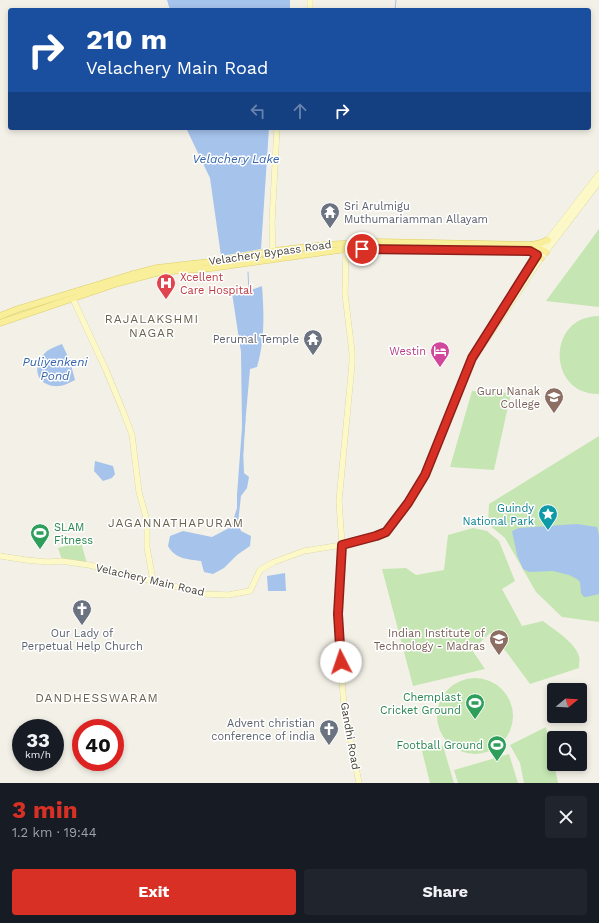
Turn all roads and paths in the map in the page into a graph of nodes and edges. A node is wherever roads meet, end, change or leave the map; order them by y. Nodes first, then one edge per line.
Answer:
1 (277, 130) edge
2 (599, 174) edge
3 (599, 182) edge
4 (548, 240) junction
5 (532, 245) junction
6 (346, 249) junction
7 (272, 251) junction
8 (541, 254) junction
9 (273, 259) junction
10 (73, 299) junction
11 (18, 309) junction
12 (0, 316) edge
13 (20, 316) junction
14 (0, 323) edge
15 (342, 545) junction
16 (0, 556) edge
17 (153, 581) junction
18 (359, 783) edge

1 - 7 street
2 - 4 street, Velachery Main Road
3 - 8 street, Velachery Main Road
4 - 5 main road
4 - 8 street, Velachery Main Road
5 - 7 main road, Velachery Bypass Road
5 - 8 main road, Velachery Bypass Road
6 - 8 main road, Velachery Bypass Road
6 - 9 main road, Velachery Bypass Road
6 - 15 street, Gandhi Road
7 - 9 street
7 - 11 main road, Velachery Bypass Road
8 - 15 street, Velachery Main Road
9 - 10 main road, Velachery Bypass Road
10 - 13 main road, Velachery Bypass Road
10 - 17 street
11 - 12 main road, Velachery Bypass Road
11 - 13 main road
13 - 14 main road, Velachery Bypass Road
15 - 17 street, Velachery Main Road
15 - 18 street, Gandhi Road
16 - 17 street, Velachery Main Road

